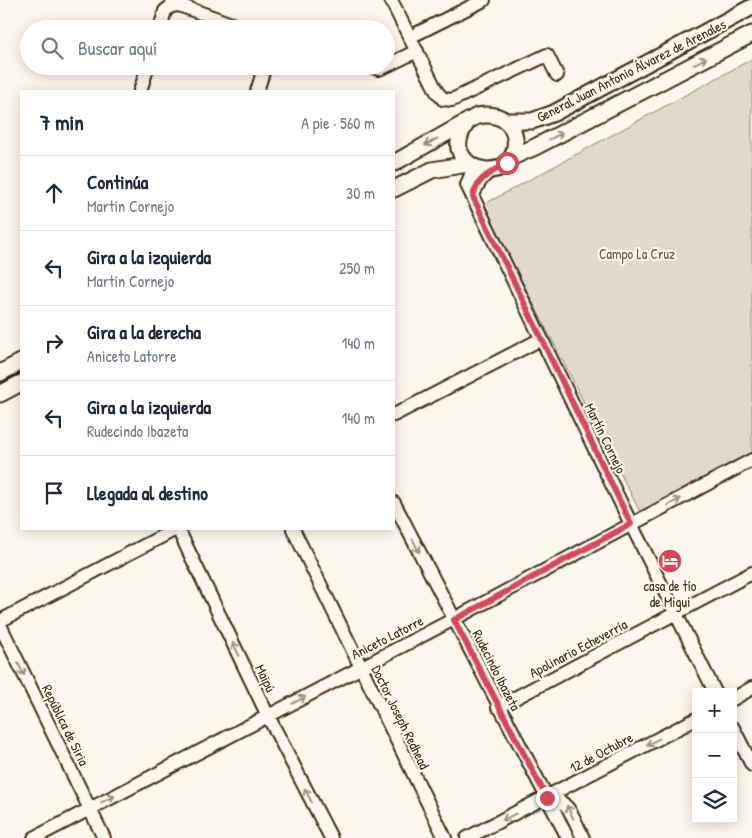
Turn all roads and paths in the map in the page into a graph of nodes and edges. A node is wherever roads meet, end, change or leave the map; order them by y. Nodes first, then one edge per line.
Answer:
1 (391, 0) edge
2 (484, 0) edge
3 (752, 7) edge
4 (162, 20) edge
5 (220, 20) edge
6 (752, 34) edge
7 (410, 37) junction
8 (417, 51) junction
9 (395, 62) edge
10 (145, 75) edge
11 (262, 75) edge
12 (557, 75) dead end
13 (140, 90) edge
14 (257, 90) edge
15 (468, 121) junction
16 (506, 121) junction
17 (512, 156) junction
18 (395, 162) edge
19 (471, 165) junction
20 (492, 170) junction
21 (395, 188) edge
22 (473, 197) junction
23 (541, 339) junction
24 (20, 363) edge
25 (0, 373) edge
26 (20, 384) edge
27 (0, 394) edge
28 (395, 415) edge
29 (752, 460) edge
30 (395, 504) edge
31 (631, 524) junction
32 (175, 530) edge
33 (177, 530) edge
34 (293, 530) edge
35 (752, 573) edge
36 (676, 613) junction
37 (454, 620) junction
38 (0, 621) edge
39 (0, 625) edge
40 (360, 668) junction
41 (713, 688) edge
42 (752, 688) edge
43 (737, 696) edge
44 (498, 707) junction
45 (268, 716) junction
46 (692, 721) edge
47 (736, 733) edge
48 (752, 765) edge
49 (547, 798) junction
50 (90, 808) junction
51 (34, 838) edge
52 (104, 838) edge
53 (330, 838) edge
54 (445, 838) edge
55 (467, 838) edge
56 (568, 838) edge
57 (583, 838) edge

1 - 7 street
2 - 7 street
3 - 16 main road, General Juan Antonio Álvarez de Arenales
4 - 5 street
17 -> 6 main road, General Juan Antonio Álvarez de Arenales
7 - 8 street
8 - 9 street
8 - 12 street
10 - 13 street
11 - 14 street
15 - 16 main road, General Juan Antonio Álvarez de Arenales
15 -> 18 main road, General Juan Antonio Álvarez de Arenales
15 - 19 main road
16 - 17 main road
17 - 20 main road, General Juan Antonio Álvarez de Arenales
19 - 20 main road
19 - 21 main road
19 - 22 street, Martín Cornejo
20 - 22 street
22 - 23 street, Martín Cornejo
23 - 28 street
23 - 31 street, Martín Cornejo
24 - 25 main road
26 - 27 main road
31 -> 29 street, Aniceto Latorre
30 -> 37 street, Rudecindo Ibazeta
31 - 36 street, Martín Cornejo
31 - 37 street, Aniceto Latorre
32 - 38 street
45 -> 33 street, Maipú
34 - 40 street, Doctor Joseph Redhead
35 - 36 street, Apolinario Echeverría
36 - 41 street, Martín Cornejo
36 - 44 street, Apolinario Echeverría
37 - 40 street, Aniceto Latorre
37 - 44 street, Rudecindo Ibazeta
39 -> 50 street, República de Siria
45 -> 40 street, Aniceto Latorre
40 - 54 street, Doctor Joseph Redhead
42 - 43 street
44 - 49 street, Rudecindo Ibazeta
50 -> 45 street, Aniceto Latorre
53 -> 45 street, Maipú
46 -> 49 street, 12 de Octubre
47 - 48 street
49 -> 55 street, 12 de Octubre
49 - 56 street, Rudecindo Ibazeta
57 -> 49 street
50 - 51 street, Aniceto Latorre
50 - 52 street, República de Siria

